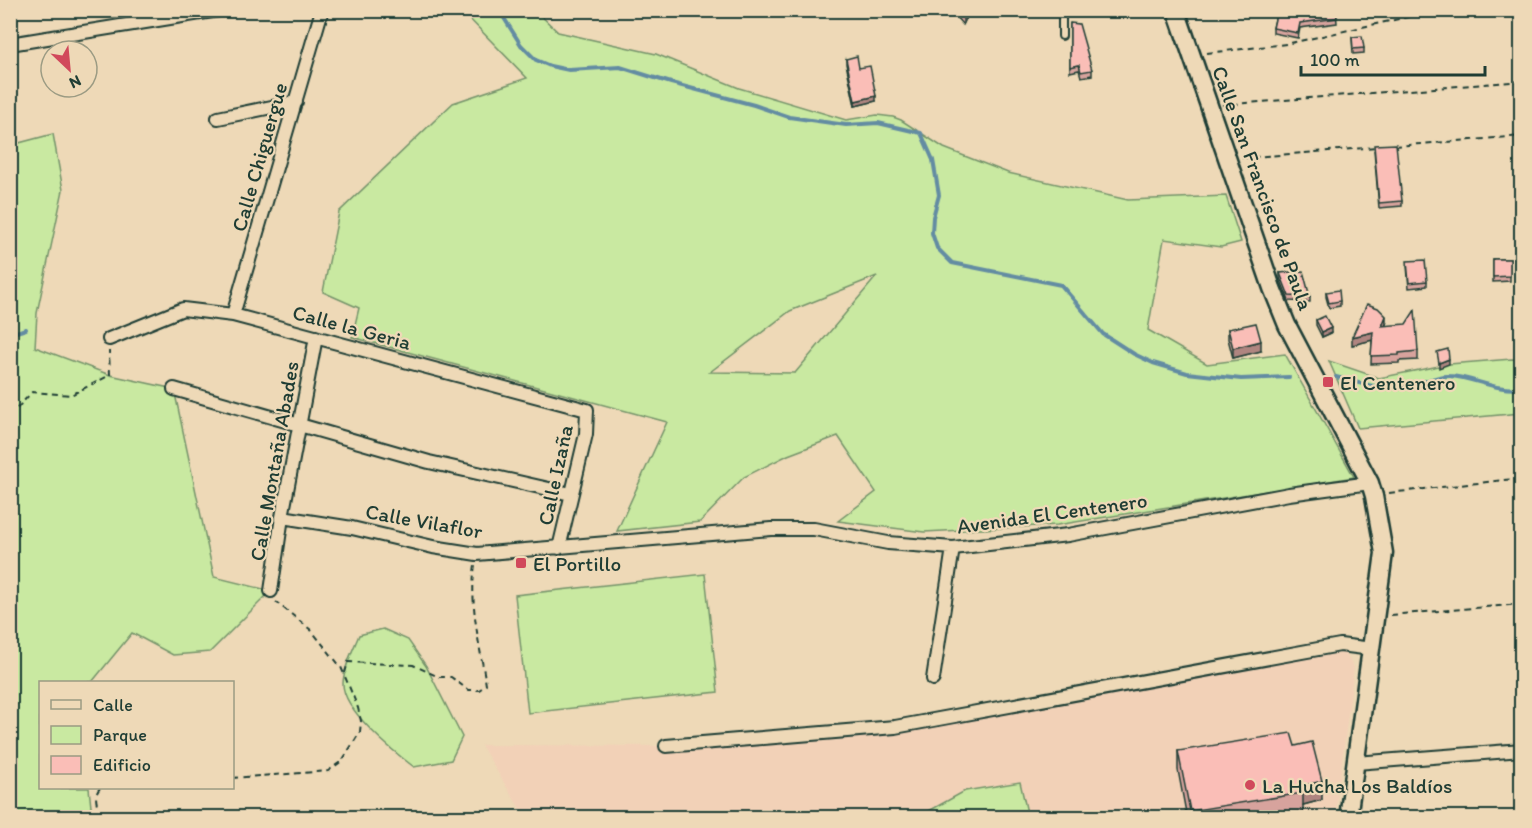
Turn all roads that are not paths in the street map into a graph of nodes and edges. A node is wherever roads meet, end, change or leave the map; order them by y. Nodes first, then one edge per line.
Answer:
1 (219, 10) edge
2 (322, 10) edge
3 (1062, 10) edge
4 (1176, 10) edge
5 (1062, 36) dead end
6 (10, 44) edge
7 (296, 102) junction
8 (218, 118) dead end
9 (233, 315) junction
10 (315, 337) junction
11 (109, 339) road end
12 (174, 389) dead end
13 (587, 410) joint
14 (300, 424) junction
15 (1372, 489) junction
16 (571, 494) junction
17 (282, 518) junction
18 (559, 548) junction
19 (953, 548) junction
20 (271, 591) road end
21 (1372, 649) junction
22 (933, 679) dead end
23 (666, 746) dead end
24 (1521, 750) edge
25 (1356, 763) junction
26 (1348, 818) edge

1 - 6 street
2 - 7 street, Calle Chiguergue
3 - 5 lane
4 - 15 main road, Calle San Francisco de Paula
7 - 8 street
7 - 9 street, Calle Chiguergue
9 - 10 street, Calle la Geria
9 - 11 street, Calle la Geria
10 - 13 street, Calle la Geria
10 - 14 street, Calle Montaña Abades
12 - 14 street
13 - 16 street, Calle Izaña
14 - 16 street
14 - 17 street, Calle Montaña Abades
15 - 19 street, Avenida El Centenero
15 - 21 main road, Calle San Francisco de Paula
16 - 18 street, Calle Izaña
17 - 18 street, Calle Vilaflor
17 - 20 street, Calle Montaña Abades
18 - 19 street, Avenida El Centenero
19 - 22 street
21 - 23 street
21 - 25 main road, Calle San Francisco de Paula
24 - 25 street
25 - 26 main road, Calle San Francisco de Paula

